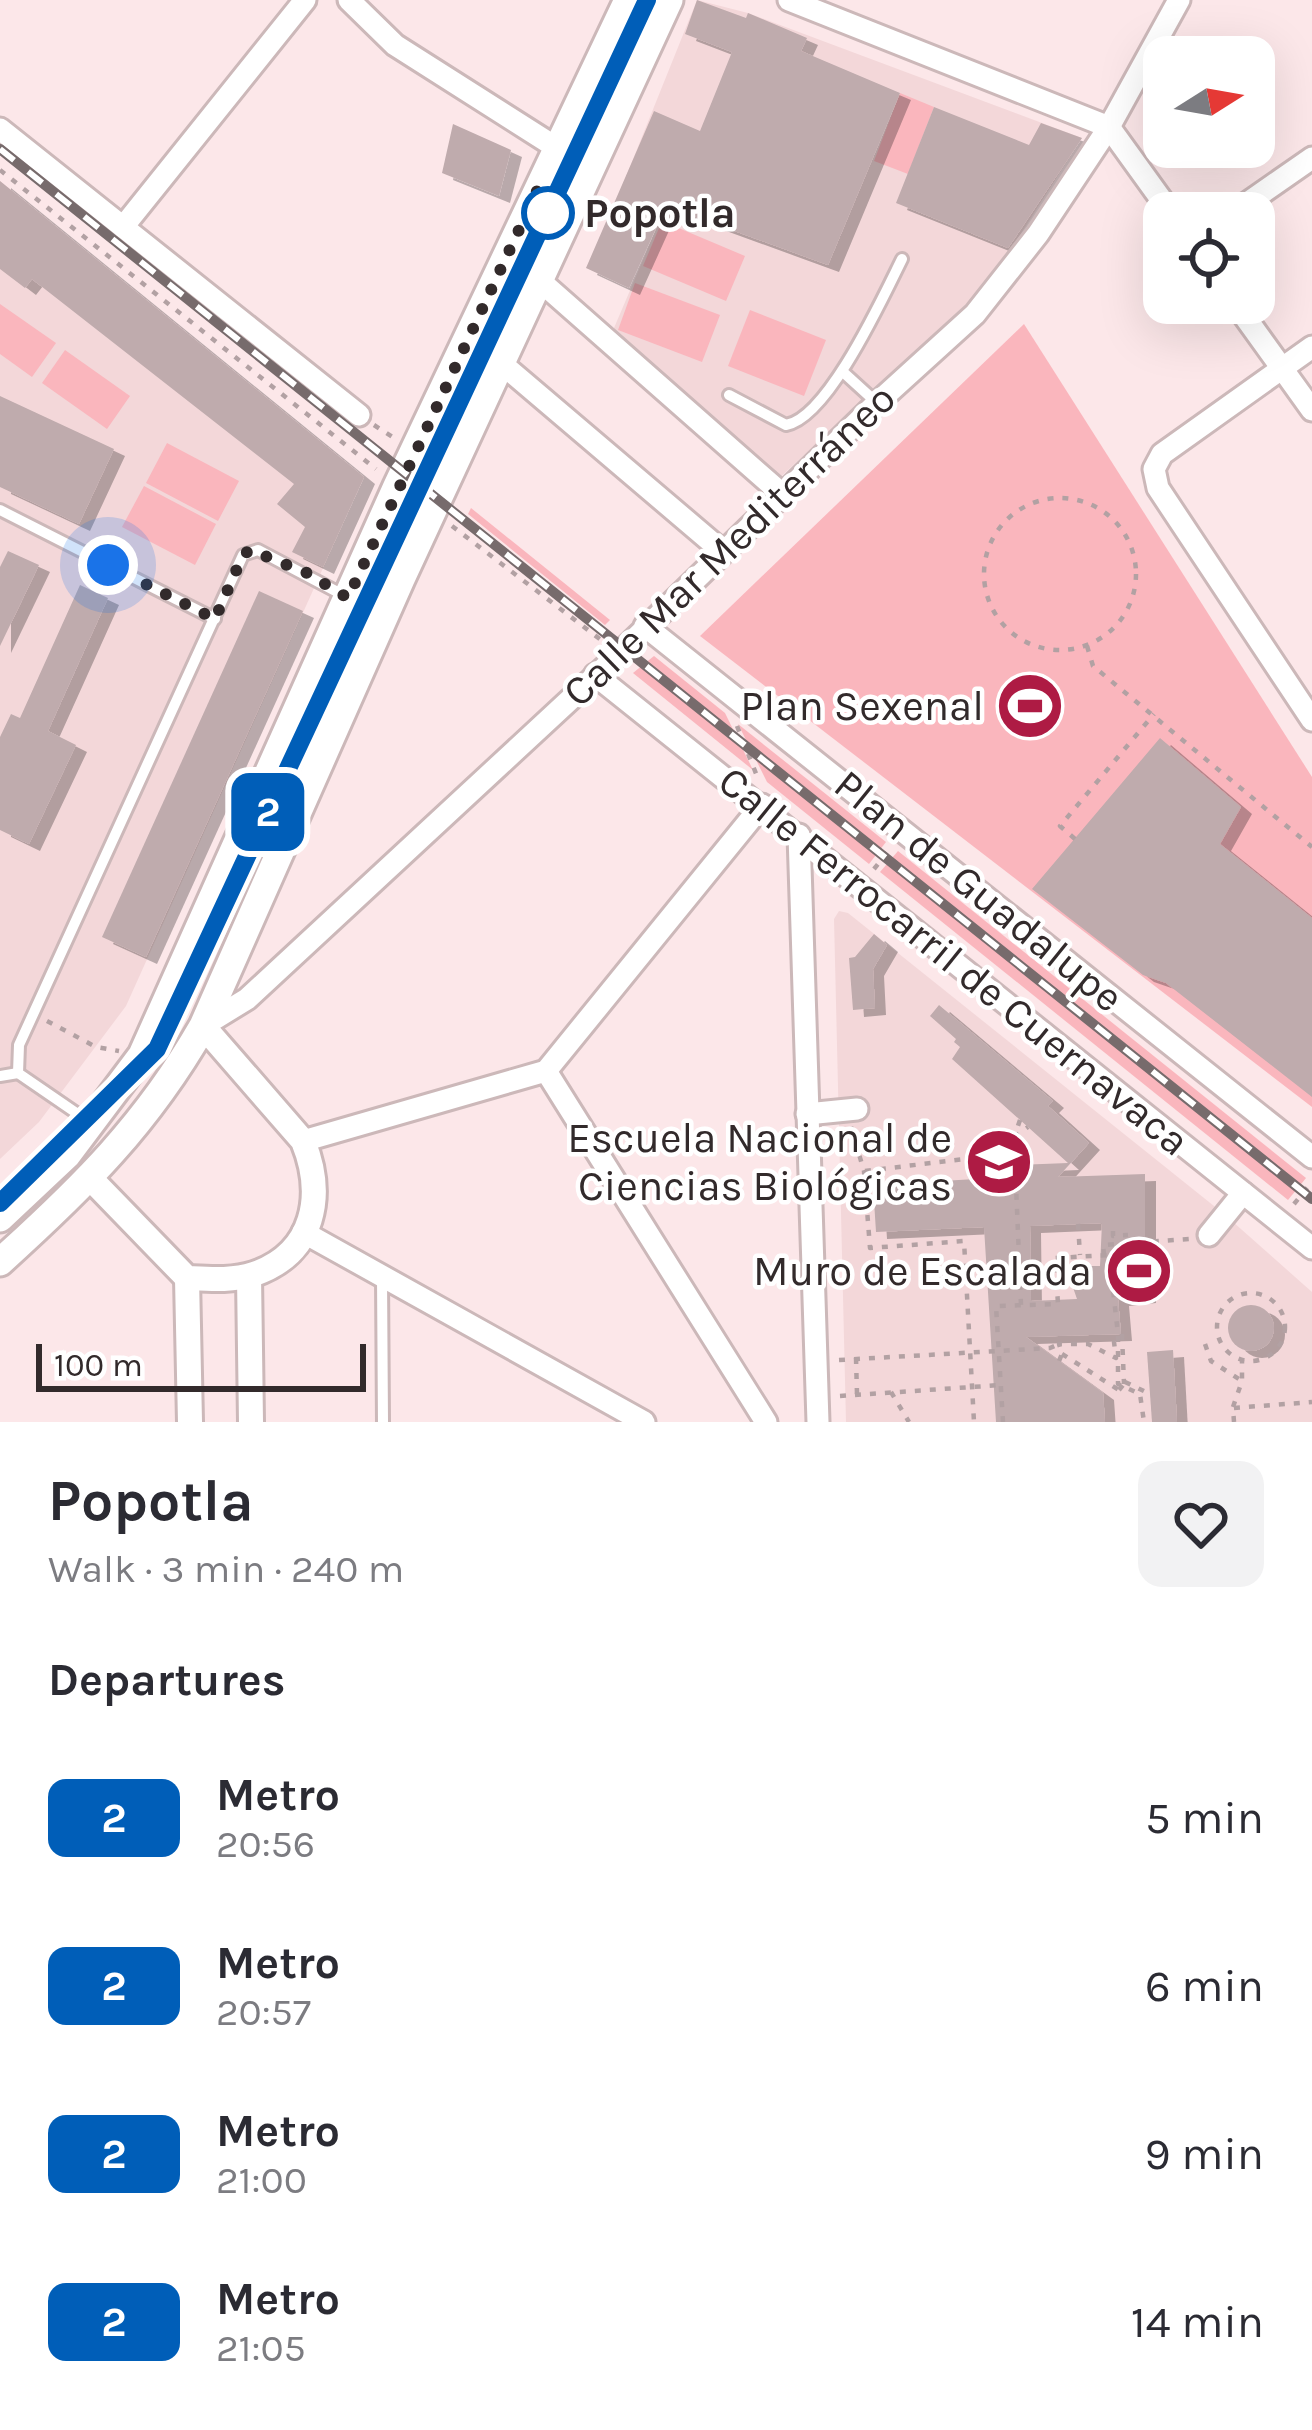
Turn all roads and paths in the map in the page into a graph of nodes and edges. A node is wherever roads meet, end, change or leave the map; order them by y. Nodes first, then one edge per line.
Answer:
1 (305, 0) edge
2 (349, 0) edge
3 (628, 0) edge
4 (669, 0) edge
5 (789, 0) edge
6 (1180, 0) edge
7 (1109, 128) junction
8 (0, 129) edge
9 (557, 148) junction
10 (1312, 158) edge
11 (0, 170) edge
12 (1156, 192) edge
13 (1263, 192) edge
14 (124, 227) junction
15 (902, 259) dead end
16 (539, 280) junction
17 (1250, 324) edge
18 (1312, 347) edge
19 (501, 363) junction
20 (1282, 369) junction
21 (843, 372) junction
22 (729, 395) dead end
23 (877, 403) junction
24 (437, 405) junction
25 (1312, 410) edge
26 (359, 415) joint
27 (474, 423) junction
28 (414, 451) junction
29 (368, 462) dead end
30 (782, 494) junction
31 (0, 510) edge
32 (461, 534) dead end
33 (722, 551) junction
34 (368, 552) junction
35 (401, 579) junction
36 (348, 598) junction
37 (215, 619) junction
38 (645, 626) junction
39 (602, 639) dead end
40 (1087, 646) junction
41 (595, 675) junction
42 (1154, 713) junction
43 (1312, 720) edge
44 (737, 726) dead end
45 (761, 794) junction
46 (799, 835) junction
47 (1075, 839) dead end
48 (893, 844) dead end
49 (1312, 847) edge
50 (874, 869) dead end
51 (33, 1014) junction
52 (203, 1026) junction
53 (142, 1055) junction
54 (546, 1071) junction
55 (18, 1073) junction
56 (0, 1076) edge
57 (854, 1109) joint
58 (807, 1114) junction
59 (1020, 1120) dead end
60 (92, 1124) junction
61 (1028, 1127) dead end
62 (1014, 1137) junction
63 (303, 1141) junction
64 (1014, 1153) junction
65 (67, 1155) junction
66 (1312, 1157) edge
67 (864, 1171) junction
68 (91, 1179) junction
69 (1312, 1182) edge
70 (1244, 1193) junction
71 (1294, 1204) dead end
72 (0, 1218) edge
73 (1078, 1224) dead end
74 (956, 1228) dead end
75 (965, 1228) dead end
76 (1114, 1230) dead end
77 (303, 1232) junction
78 (1201, 1237) joint
79 (1132, 1241) junction
80 (961, 1242) junction
81 (1312, 1248) edge
82 (1104, 1255) junction
83 (1080, 1257) junction
84 (0, 1262) edge
85 (250, 1276) junction
86 (382, 1277) junction
87 (188, 1278) junction
88 (1021, 1305) junction
89 (1122, 1334) dead end
90 (1119, 1342) junction
91 (1059, 1344) junction
92 (1205, 1344) dead end
93 (998, 1348) junction
94 (970, 1350) junction
95 (856, 1358) junction
96 (1242, 1360) junction
97 (816, 1361) junction
98 (1242, 1381) junction
99 (1000, 1385) junction
100 (1123, 1385) junction
101 (973, 1387) junction
102 (891, 1392) junction
103 (857, 1394) junction
104 (1150, 1394) dead end
105 (817, 1397) junction
106 (1312, 1402) edge
107 (1233, 1408) junction
108 (190, 1422) edge
109 (251, 1422) edge
110 (383, 1422) edge
111 (644, 1422) edge
112 (766, 1422) edge
113 (818, 1422) edge
114 (909, 1422) edge
115 (974, 1422) edge
116 (1003, 1422) edge
117 (1144, 1422) edge
118 (1234, 1422) edge

1 - 14 street
2 - 9 street
3 - 9 main road
4 - 16 main road
5 - 7 street
6 - 7 street, Calle Mar Mediterráneo
7 - 12 street
7 - 23 street, Calle Mar Mediterráneo
8 - 14 street
9 - 24 main road
10 - 13 street
11 - 29 path
14 - 26 street
15 - 21 lane
16 - 19 main road
16 - 30 street
17 - 20 street
18 - 20 street
19 - 27 main road
19 - 33 street
20 - 25 street
20 - 43 street
21 - 22 lane
21 - 23 lane
23 - 30 street, Calle Mar Mediterráneo
24 - 27 main road
24 - 28 main road
26 - 28 path
27 - 35 main road
28 - 34 main road
30 - 33 street, Calle Mar Mediterráneo
31 - 37 lane
32 - 39 path
33 - 38 street, Calle Mar Mediterráneo
34 - 35 main road
34 - 36 main road
35 - 52 main road
36 - 37 lane
36 - 53 main road
37 - 51 lane
38 - 41 street, Calle Mar Mediterráneo
38 - 66 street, Plan de Guadalupe
40 - 40 path
40 - 42 path
41 - 45 street, Calle Ferrocarril de Cuernavaca
41 - 52 street, Calle Mar Mediterráneo
42 - 47 path
42 - 49 path
44 - 45 path
45 - 46 street, Calle Ferrocarril de Cuernavaca
45 - 54 street
46 - 58 street
46 - 70 street, Calle Ferrocarril de Cuernavaca
48 - 50 path
51 - 53 path
51 - 55 lane
52 - 63 street
52 - 68 main road
53 - 60 main road
54 - 63 street
54 - 112 street
55 - 56 lane
55 - 60 lane
57 - 58 street
57 - 67 path
58 - 97 street
59 - 62 path
60 - 65 main road
61 - 62 path
62 - 64 path
63 - 77 street
64 - 67 path
64 - 88 path
65 - 68 main road
65 - 72 main road
67 - 80 path
68 - 84 main road
68 - 87 street
69 - 71 path
70 - 78 street
70 - 81 street, Calle Ferrocarril de Cuernavaca
73 - 83 path
74 - 80 path
75 - 80 path
76 - 79 path
77 - 85 street
77 - 86 street
78 - 79 path
79 - 82 path
80 - 94 path
82 - 83 path
82 - 90 path
83 - 88 path
85 - 87 street
85 - 109 street
86 - 110 lane
86 - 111 street
87 - 108 street
88 - 93 path
89 - 100 path
90 - 91 path
90 - 117 path
91 - 93 path
91 - 100 path
92 - 98 path
93 - 94 path
93 - 99 path
94 - 95 path
94 - 101 path
95 - 97 path
95 - 103 path
96 - 96 path
96 - 98 path
97 - 105 street
98 - 107 path
99 - 101 path
99 - 116 path
100 - 104 path
101 - 102 path
101 - 115 path
102 - 103 path
102 - 114 path
103 - 105 path
105 - 113 street
106 - 107 path
107 - 118 path

